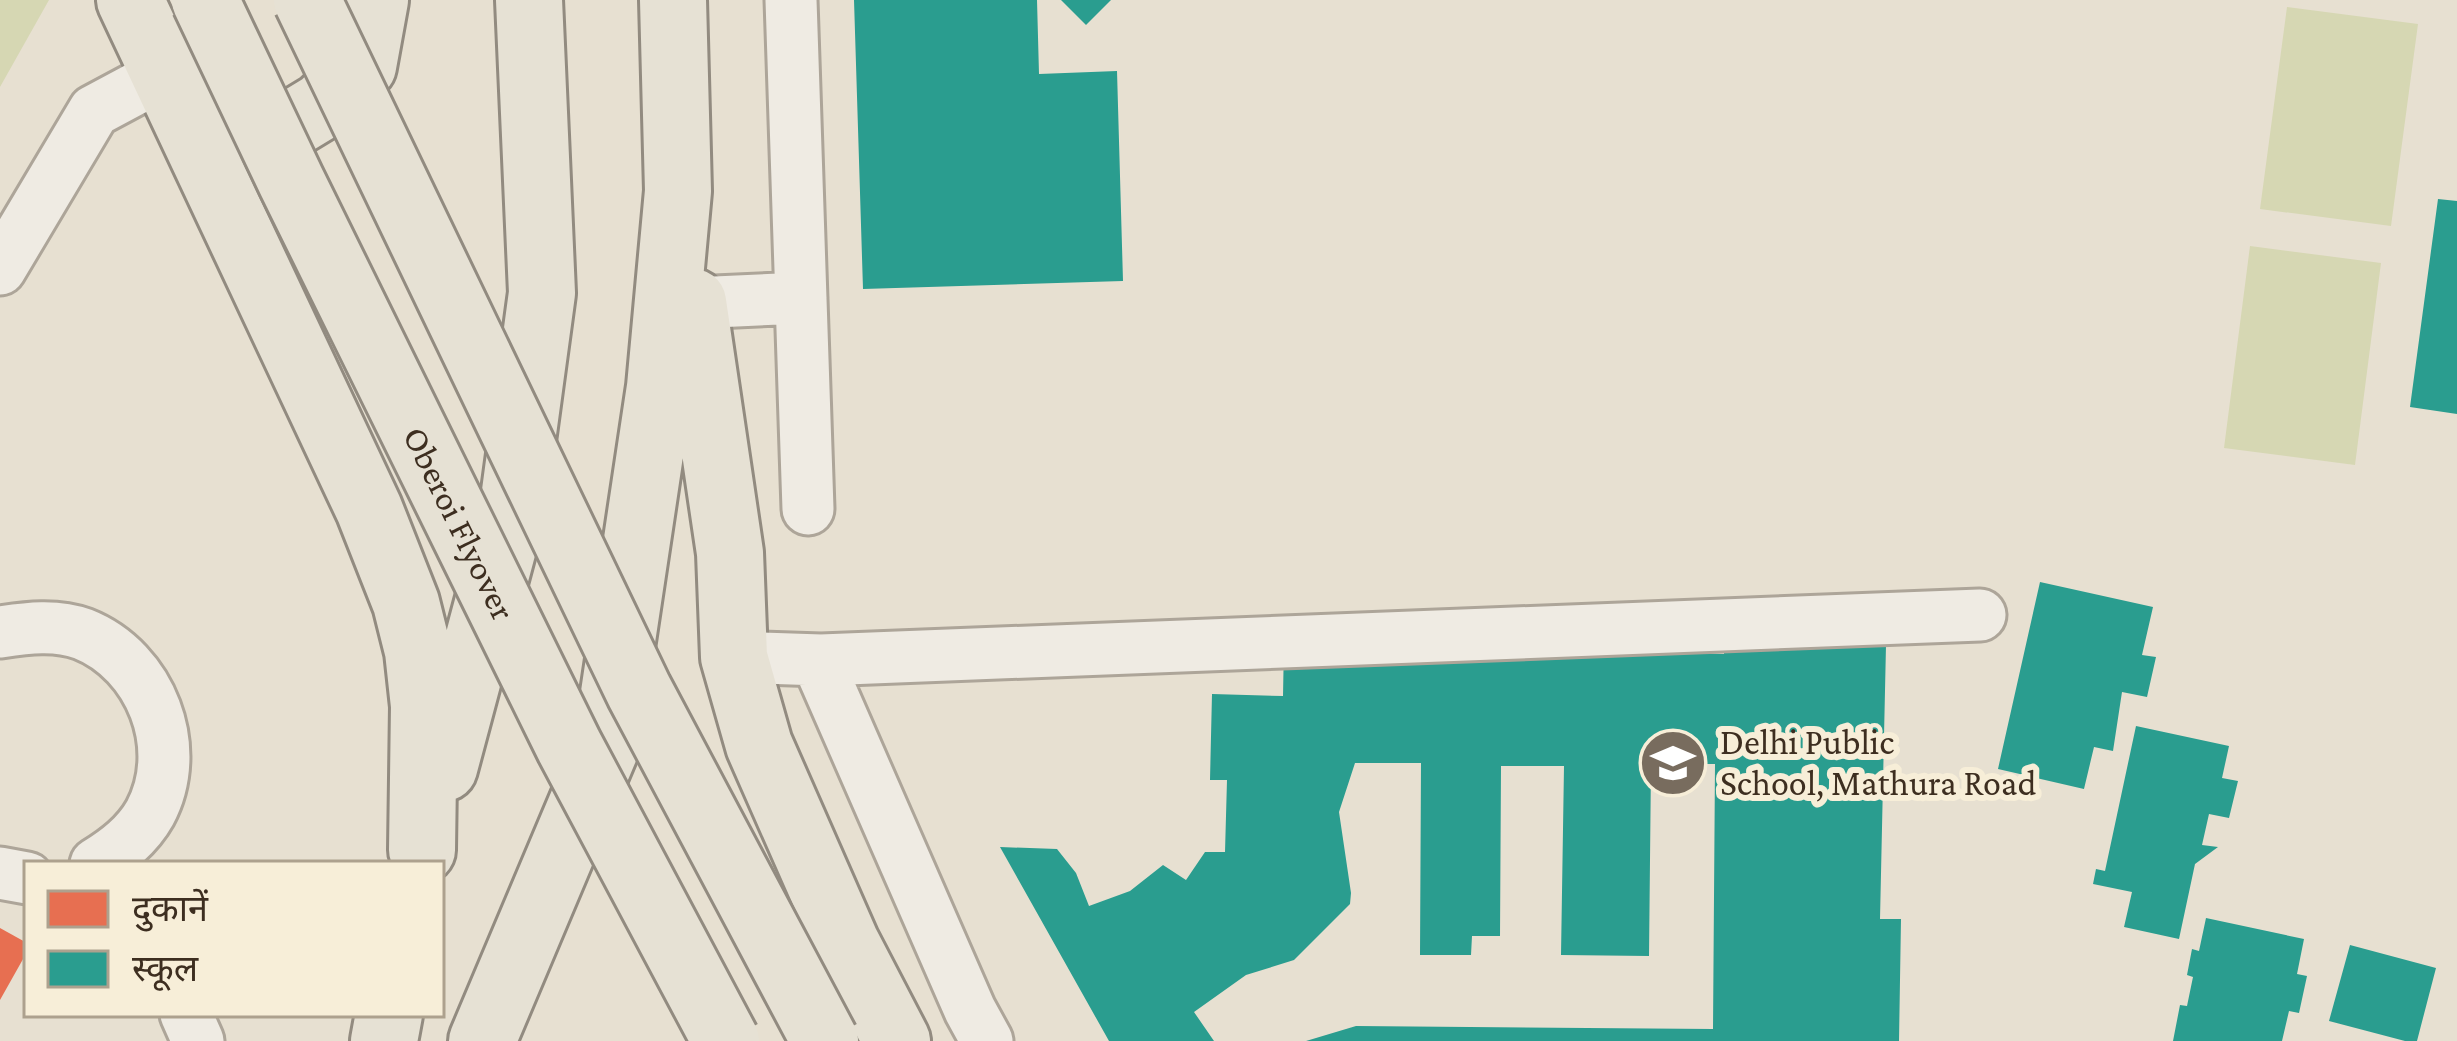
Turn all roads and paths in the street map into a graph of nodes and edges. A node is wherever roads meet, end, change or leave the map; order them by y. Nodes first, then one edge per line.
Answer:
1 (130, 0) edge
2 (205, 0) edge
3 (307, 0) edge
4 (375, 0) edge
5 (529, 0) edge
6 (673, 0) edge
7 (791, 0) edge
8 (165, 73) junction
9 (677, 191) junction
10 (0, 269) edge
11 (801, 298) junction
12 (693, 303) junction
13 (808, 509) dead end
14 (1980, 615) dead end
15 (0, 632) edge
16 (734, 657) junction
17 (817, 660) junction
18 (420, 857) edge
19 (101, 861) edge
20 (482, 1041) edge
21 (726, 1041) edge
22 (825, 1041) edge
23 (897, 1041) edge
24 (987, 1041) edge

1 - 8 main road
2 - 21 main road, Oberoi Flyover, bridge
3 - 22 main road, bridge
4 - 8 main road
5 - 18 main road
6 - 9 main road
7 - 11 lane
8 - 10 lane
8 - 18 main road
9 - 12 main road
9 - 20 main road
11 - 12 lane
11 - 13 lane
12 - 16 main road
14 - 17 lane
15 - 19 lane
16 - 17 lane
16 - 23 main road
17 - 24 lane

